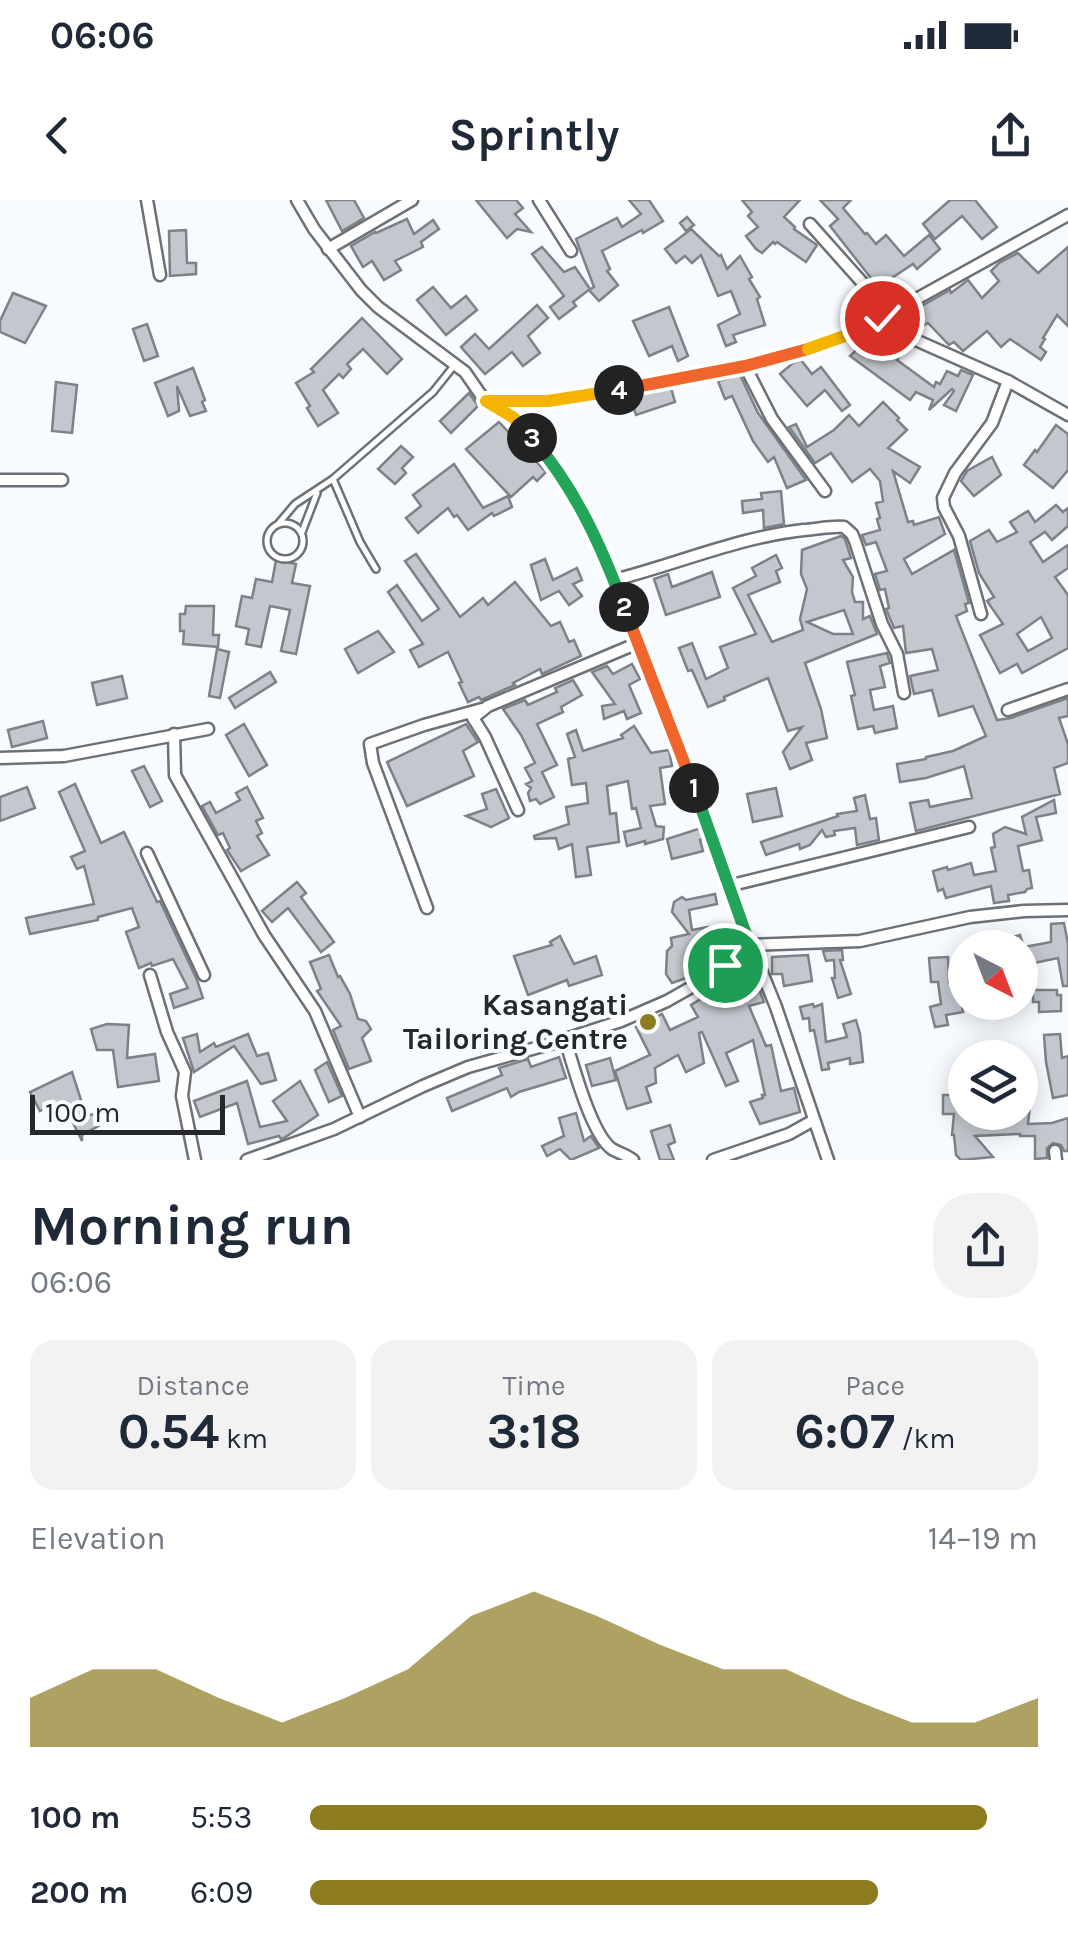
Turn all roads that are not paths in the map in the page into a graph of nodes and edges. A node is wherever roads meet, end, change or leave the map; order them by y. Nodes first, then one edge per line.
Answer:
1 (147, 200) edge
2 (297, 200) edge
3 (412, 200) edge
4 (539, 200) edge
5 (1068, 215) edge
6 (810, 224) dead end
7 (328, 249) junction
8 (571, 251) dead end
9 (160, 275) dead end
10 (882, 323) junction
11 (455, 365) junction
12 (745, 366) junction
13 (1008, 381) junction
14 (486, 401) junction
15 (1068, 415) edge
16 (0, 480) edge
17 (62, 480) dead end
18 (333, 480) junction
19 (318, 491) junction
20 (824, 491) dead end
21 (280, 523) junction
22 (302, 532) junction
23 (376, 569) dead end
24 (614, 580) junction
25 (980, 614) dead end
26 (638, 643) junction
27 (1068, 689) edge
28 (904, 693) dead end
29 (482, 709) junction
30 (1008, 710) dead end
31 (208, 729) dead end
32 (174, 734) junction
33 (0, 758) edge
34 (518, 810) dead end
35 (969, 827) dead end
36 (147, 852) dead end
37 (728, 886) junction
38 (427, 908) dead end
39 (1068, 910) edge
40 (749, 941) junction
41 (150, 975) dead end
42 (204, 975) dead end
43 (565, 1039) junction
44 (360, 1117) junction
45 (814, 1120) junction
46 (195, 1160) edge
47 (247, 1160) edge
48 (633, 1160) edge
49 (713, 1160) edge
50 (828, 1160) edge

1 - 9 street
2 - 7 street
3 - 7 street
4 - 8 street
5 - 10 street
6 - 10 street
7 - 11 street
10 - 12 street
10 - 13 street
11 - 14 street
11 - 18 lane
12 - 14 street
12 - 20 street
13 - 15 street
13 - 25 street
14 - 24 street
16 - 17 street
18 - 19 lane
18 - 23 lane
19 - 21 lane
19 - 22 lane
21 - 22 lane
21 - 22 lane
24 - 26 street
24 - 28 street
26 - 29 street
26 - 37 street
27 - 30 street
29 - 34 street
29 - 38 street
31 - 32 street
32 - 33 street
32 - 44 street
35 - 37 street
36 - 42 street
37 - 40 street
39 - 40 street
40 - 43 street
40 - 45 street
41 - 46 street
43 - 44 street
43 - 48 street
44 - 47 street
45 - 49 street
45 - 50 street

